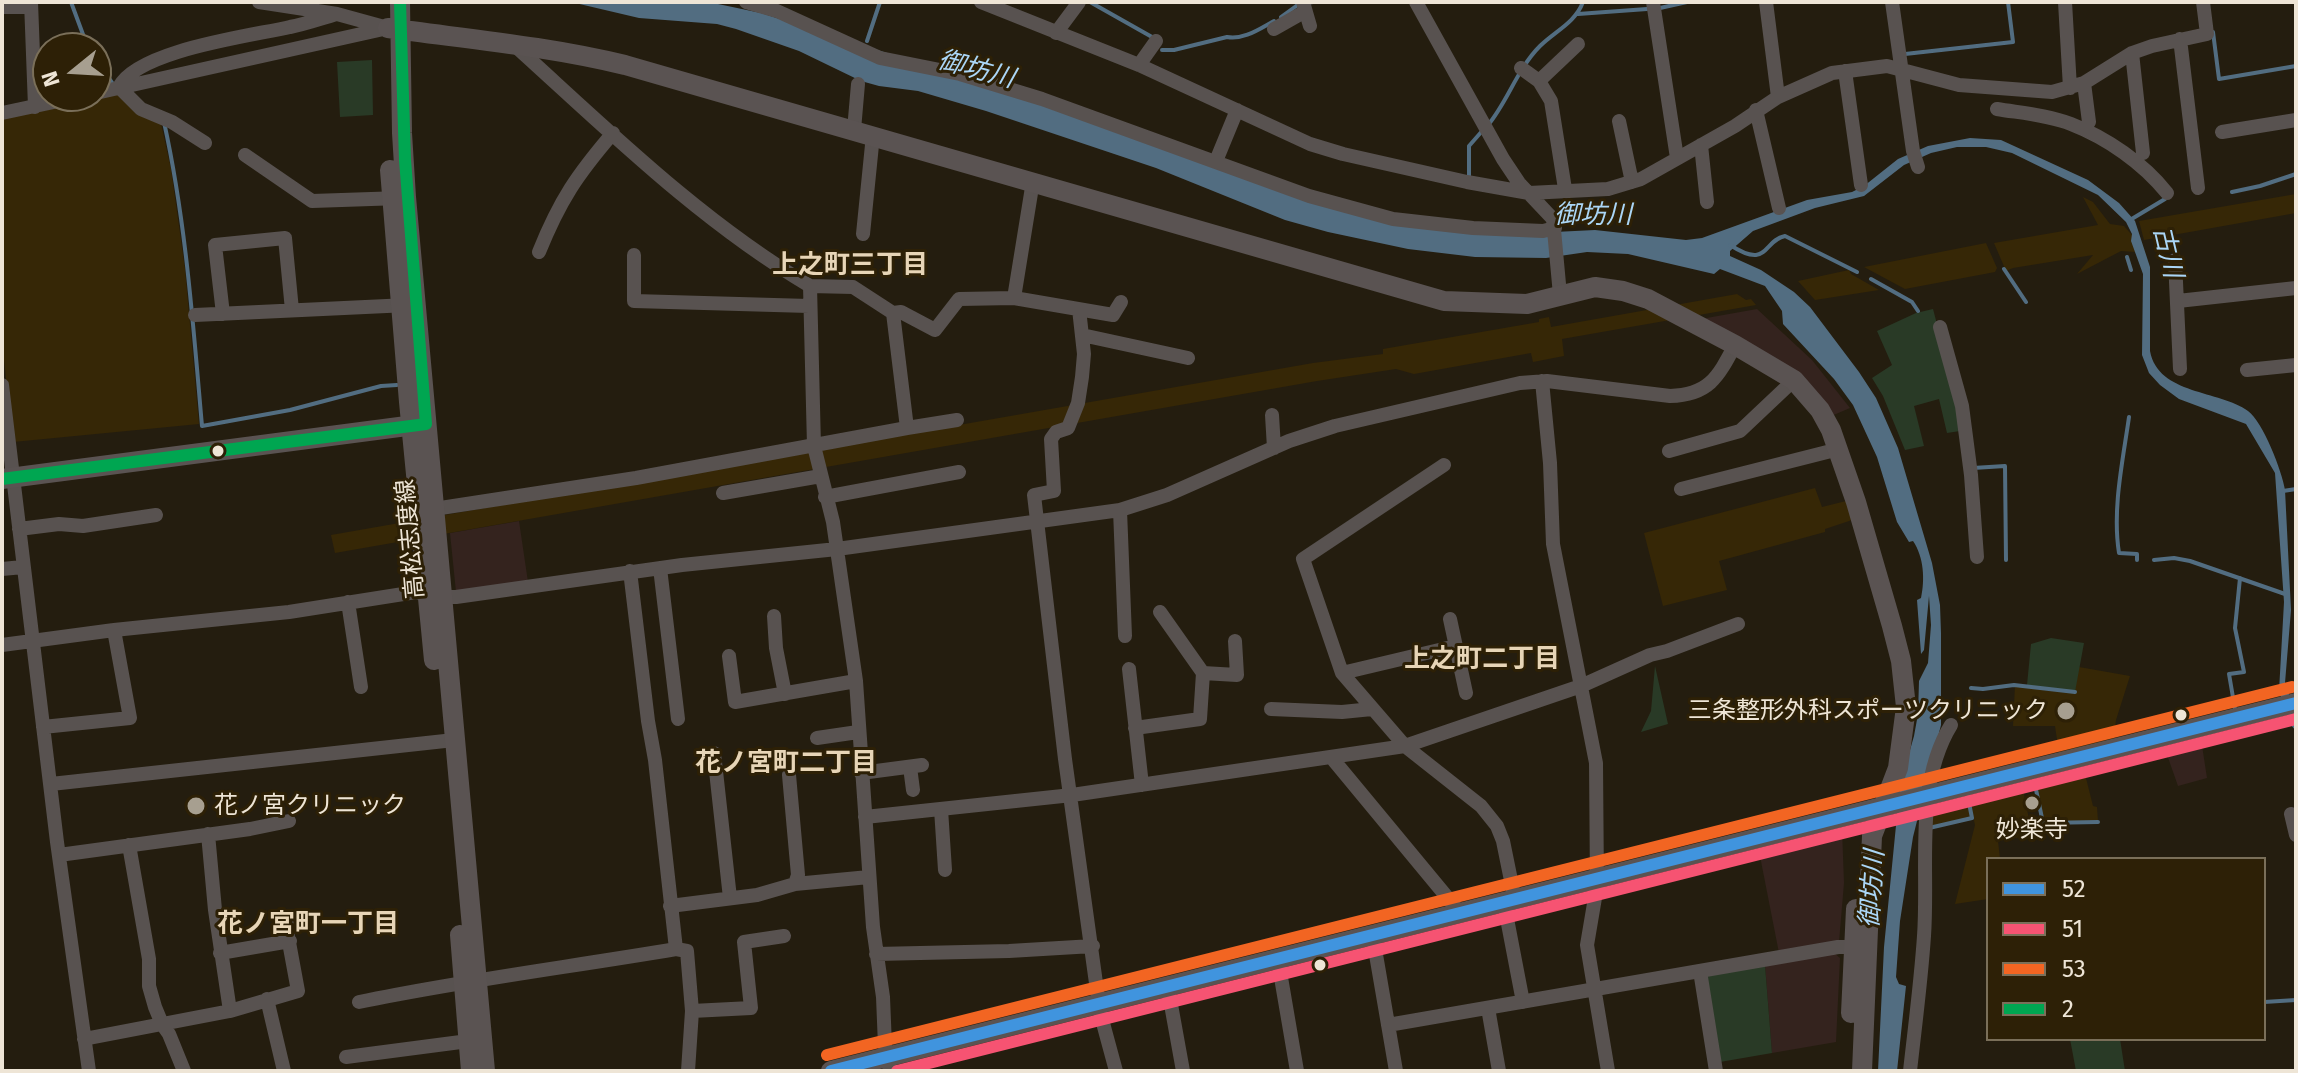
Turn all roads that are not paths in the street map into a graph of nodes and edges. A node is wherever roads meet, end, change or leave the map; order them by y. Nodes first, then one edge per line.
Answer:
1 (259, 2) edge
2 (388, 2) edge
3 (400, 2) edge
4 (746, 2) edge
5 (981, 2) edge
6 (1079, 2) edge
7 (1416, 2) edge
8 (1653, 2) edge
9 (1766, 2) edge
10 (1892, 2) edge
11 (2065, 2) edge
12 (2203, 2) edge
13 (31, 5) edge
14 (2, 7) edge
15 (1303, 7) edge
16 (337, 14) junction
17 (1310, 26) dead end
18 (394, 29) junction
19 (1274, 29) dead end
20 (32, 32) edge
21 (1056, 33) junction
22 (2180, 39) junction
23 (1156, 41) dead end
24 (513, 44) junction
25 (1578, 44) dead end
26 (2132, 53) junction
27 (1139, 65) junction
28 (1521, 68) dead end
29 (1901, 68) junction
30 (1845, 71) junction
31 (1539, 81) junction
32 (858, 84) dead end
33 (2077, 86) junction
34 (119, 87) junction
35 (112, 89) edge
36 (1778, 97) junction
37 (32, 108) edge
38 (1997, 109) dead end
39 (1237, 110) junction
40 (1756, 110) junction
41 (2, 113) edge
42 (2296, 120) edge
43 (1619, 121) dead end
44 (2089, 122) dead end
45 (2222, 132) dead end
46 (613, 133) junction
47 (864, 133) junction
48 (205, 143) dead end
49 (1701, 145) junction
50 (2143, 153) dead end
51 (245, 155) dead end
52 (1677, 158) junction
53 (1916, 160) dead end
54 (1216, 161) junction
55 (1033, 181) junction
56 (1632, 182) junction
57 (1861, 185) dead end
58 (2198, 188) dead end
59 (1565, 189) junction
60 (1529, 193) junction
61 (2167, 193) dead end
62 (399, 198) junction
63 (1707, 202) dead end
64 (1779, 208) dead end
65 (1556, 230) junction
66 (863, 234) dead end
67 (539, 252) dead end
68 (634, 255) dead end
69 (2175, 260) dead end
70 (810, 286) junction
71 (2296, 288) edge
72 (1560, 295) junction
73 (1014, 298) junction
74 (2178, 301) junction
75 (1121, 302) dead end
76 (408, 305) junction
77 (809, 306) junction
78 (1079, 309) junction
79 (292, 310) junction
80 (893, 313) junction
81 (223, 314) junction
82 (195, 315) dead end
83 (1940, 327) dead end
84 (1082, 335) junction
85 (1735, 345) junction
86 (1188, 358) dead end
87 (2296, 365) edge
88 (2180, 369) dead end
89 (2247, 370) dead end
90 (1794, 380) junction
91 (1542, 381) junction
92 (2, 385) edge
93 (1272, 415) dead end
94 (957, 420) dead end
95 (419, 424) junction
96 (907, 428) junction
97 (814, 446) junction
98 (1274, 448) junction
99 (1839, 449) junction
100 (1669, 451) dead end
101 (1444, 465) dead end
102 (959, 472) dead end
103 (821, 476) junction
104 (7, 478) edge
105 (1681, 489) dead end
106 (723, 493) dead end
107 (825, 497) junction
108 (434, 509) junction
109 (1120, 510) junction
110 (156, 515) dead end
111 (1037, 522) junction
112 (19, 529) junction
113 (837, 549) junction
114 (1977, 557) dead end
115 (23, 567) junction
116 (660, 568) junction
117 (2, 569) edge
118 (630, 571) junction
119 (435, 596) junction
120 (348, 602) junction
121 (1160, 612) dead end
122 (774, 616) dead end
123 (1450, 619) dead end
124 (1738, 624) dead end
125 (114, 630) junction
126 (1125, 636) dead end
127 (1235, 641) dead end
128 (34, 642) junction
129 (2, 645) edge
130 (1456, 646) junction
131 (729, 656) dead end
132 (1129, 669) dead end
133 (1203, 673) junction
134 (1342, 673) junction
135 (856, 681) junction
136 (1581, 686) junction
137 (361, 687) dead end
138 (1466, 693) dead end
139 (785, 694) junction
140 (2291, 704) edge
141 (1271, 709) dead end
142 (1372, 709) junction
143 (678, 719) dead end
144 (1951, 725) dead end
145 (43, 727) junction
146 (1135, 728) junction
147 (858, 732) junction
148 (817, 738) dead end
149 (448, 740) junction
150 (1405, 746) junction
151 (714, 753) dead end
152 (1331, 757) junction
153 (861, 773) junction
154 (789, 775) dead end
155 (51, 784) junction
156 (1142, 785) junction
157 (913, 790) dead end
158 (1072, 795) junction
159 (1926, 796) junction
160 (1882, 807) junction
161 (941, 809) junction
162 (2291, 814) dead end
163 (865, 817) junction
164 (289, 821) dead end
165 (208, 834) junction
166 (2296, 835) edge
167 (129, 845) junction
168 (59, 855) junction
169 (945, 870) dead end
170 (869, 877) junction
171 (1597, 877) junction
172 (795, 884) junction
173 (730, 898) junction
174 (1510, 902) junction
175 (670, 906) junction
176 (1461, 914) junction
177 (306, 919) dead end
178 (784, 936) dead end
179 (1370, 937) junction
180 (290, 941) junction
181 (1093, 946) junction
182 (1854, 947) junction
183 (676, 949) junction
184 (220, 953) junction
185 (876, 954) junction
186 (1278, 960) junction
187 (1700, 971) junction
188 (471, 980) junction
189 (1168, 988) junction
190 (1594, 989) junction
191 (267, 999) junction
192 (359, 1002) dead end
193 (1523, 1002) junction
194 (1099, 1005) junction
195 (1488, 1008) junction
196 (230, 1011) junction
197 (692, 1011) junction
198 (162, 1024) junction
199 (1388, 1025) junction
200 (84, 1039) junction
201 (476, 1040) junction
202 (346, 1057) dead end
203 (888, 1064) edge
204 (279, 1070) edge
205 (89, 1071) edge
206 (184, 1071) edge
207 (471, 1071) edge
208 (485, 1071) edge
209 (688, 1071) edge
210 (831, 1071) edge
211 (1116, 1071) edge
212 (1183, 1071) edge
213 (1297, 1071) edge
214 (1396, 1071) edge
215 (1499, 1071) edge
216 (1608, 1071) edge
217 (1716, 1071) edge
218 (1848, 1071) edge
219 (1862, 1071) edge
220 (1910, 1071) edge

1 - 16 street
2 - 18 street, 高松志度線
3 - 18 street, 高松志度線
4 - 54 street
5 - 21 street
6 - 21 street
7 - 60 street
8 - 52 street
9 - 36 street
10 - 29 street
11 - 33 street
12 - 22 street
13 - 14 street
13 - 20 street
15 - 17 street
15 - 19 street
16 - 18 street
16 - 34 street
18 - 24 street
18 - 34 street
18 - 62 street, 高松志度線
21 - 27 street
22 - 26 street
22 - 58 street
23 - 27 street
24 - 46 street
24 - 47 street
25 - 31 street
26 - 33 street
26 - 50 street
27 - 39 street
28 - 31 street
29 - 30 street
29 - 33 street
29 - 53 street
30 - 36 street
30 - 57 street
31 - 59 street
32 - 47 street
33 - 44 street
34 - 35 street
34 - 48 street
36 - 40 street
37 - 41 street
38 - 61 street
39 - 54 street
39 - 60 street
40 - 49 street
40 - 64 street
42 - 45 street
43 - 56 street
46 - 67 street
46 - 70 street
47 - 55 street
47 - 66 street
49 - 52 street
49 - 63 street
51 - 62 street
52 - 56 street
54 - 65 street
55 - 72 street
55 - 73 street
56 - 59 street
59 - 60 street
60 - 65 street
62 - 76 street, 高松志度線
65 - 72 street
68 - 77 street
69 - 74 street
70 - 77 street
70 - 80 street
71 - 74 street
72 - 85 street
73 - 78 street
73 - 80 street
74 - 88 street
75 - 78 street
76 - 79 street
76 - 95 street, 高松志度線
77 - 97 street
78 - 84 street
79 - 81 street
79 - 81 street
80 - 96 street
81 - 82 street
83 - 114 street
84 - 86 street
84 - 111 street
85 - 90 street
85 - 91 street
87 - 89 street
90 - 99 street
90 - 100 street
91 - 98 street
91 - 136 street
92 - 104 street
93 - 98 street
94 - 96 street
95 - 104 street
95 - 108 street, 高松志度線
95 - 119 street, 高松志度線
96 - 97 street
97 - 103 street
97 - 108 street
98 - 109 street
99 - 105 street
99 - 160 street
101 - 134 street
102 - 107 street
103 - 106 street
103 - 107 street
104 - 112 street
107 - 113 street
108 - 119 street, 高松志度線
109 - 111 street
109 - 126 street
110 - 112 street
111 - 113 street
111 - 158 street
112 - 115 street
113 - 116 street
113 - 135 street
115 - 117 street
115 - 128 street
116 - 118 street
116 - 143 street
118 - 119 street
118 - 175 street
119 - 120 street
119 - 149 street, 高松志度線
120 - 125 street
120 - 137 street
121 - 133 street
122 - 139 street
123 - 130 street
124 - 136 street
125 - 128 street
125 - 145 street
127 - 133 street
128 - 129 street
128 - 145 street
130 - 134 street
130 - 138 street
131 - 139 street
132 - 146 street
133 - 146 street
134 - 142 street
135 - 139 street
135 - 147 street
136 - 150 street
136 - 171 street
140 - 159 street
141 - 142 street
142 - 150 street
144 - 159 street
145 - 155 street
146 - 156 street
147 - 148 street
147 - 153 street
149 - 155 street
149 - 188 street, 高松志度線
150 - 152 street
150 - 174 street
151 - 173 street
152 - 156 street
152 - 176 street
153 - 157 street
153 - 163 street
154 - 172 street
155 - 168 street
156 - 158 street
158 - 161 street
158 - 181 street
159 - 160 street
159 - 220 street
160 - 171 street
160 - 182 street
160 - 219 street
161 - 163 street
161 - 169 street
162 - 166 street
163 - 170 street
164 - 165 street
165 - 167 street
165 - 184 street
167 - 168 street
167 - 198 street
168 - 200 street
170 - 172 street
170 - 185 street
171 - 174 street
171 - 190 street
172 - 173 street
173 - 175 street
174 - 176 street
174 - 193 street
175 - 183 street
176 - 179 street
177 - 180 street
178 - 197 street
179 - 186 street
179 - 199 street
180 - 184 street
180 - 191 street
181 - 185 street
181 - 194 street
182 - 187 street
182 - 218 street
183 - 188 street
183 - 197 street
184 - 196 street
185 - 203 street
186 - 189 street
186 - 213 street
187 - 190 street
187 - 217 street
188 - 192 street
188 - 201 street, 高松志度線
189 - 194 street
189 - 212 street
190 - 193 street
190 - 216 street
191 - 196 street
191 - 204 street
193 - 195 street
194 - 203 street
194 - 211 street
195 - 199 street
195 - 215 street
196 - 198 street
197 - 209 street
198 - 200 street
198 - 206 street
199 - 214 street
200 - 205 street
201 - 202 street
201 - 207 street, 高松志度線
201 - 208 street, 高松志度線
203 - 210 street

